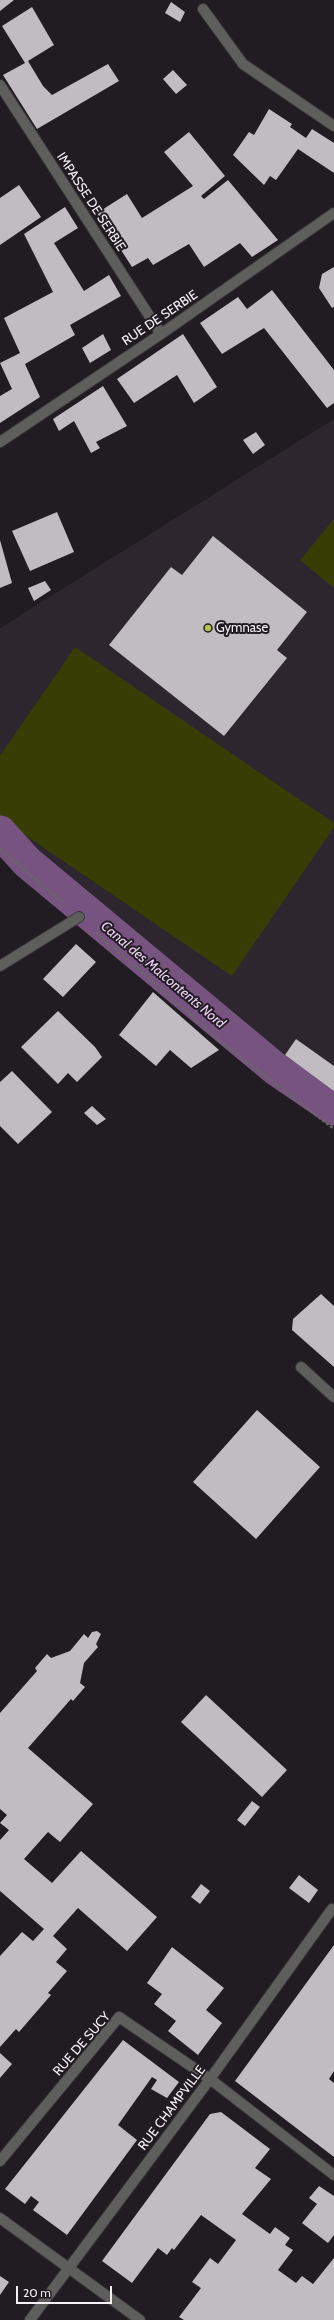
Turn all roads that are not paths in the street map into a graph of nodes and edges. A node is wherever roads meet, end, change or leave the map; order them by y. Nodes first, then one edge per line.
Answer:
1 (203, 9) dead end
2 (0, 85) edge
3 (334, 126) edge
4 (334, 213) edge
5 (161, 334) junction
6 (0, 442) edge
7 (78, 917) road end
8 (0, 966) edge
9 (301, 1367) dead end
10 (334, 1397) edge
11 (333, 1910) edge
12 (210, 2079) junction
13 (0, 2161) edge
14 (334, 2175) edge
15 (0, 2218) edge
16 (69, 2268) junction
17 (30, 2320) edge
18 (140, 2320) edge

1 - 3 street
2 - 5 street, IMPASSE DE SERBIE
4 - 5 street, RUE DE SERBIE
5 - 6 street, RUE DE SERBIE
7 - 8 street
9 - 10 street
11 - 12 street, RUE CHAMPVILLE
12 - 13 street, RUE DE SUCY
12 - 14 street, RUE DE SUCY
12 - 16 street, RUE CHAMPVILLE
15 - 16 street
16 - 17 street, RUE CHAMPVILLE
16 - 18 street

